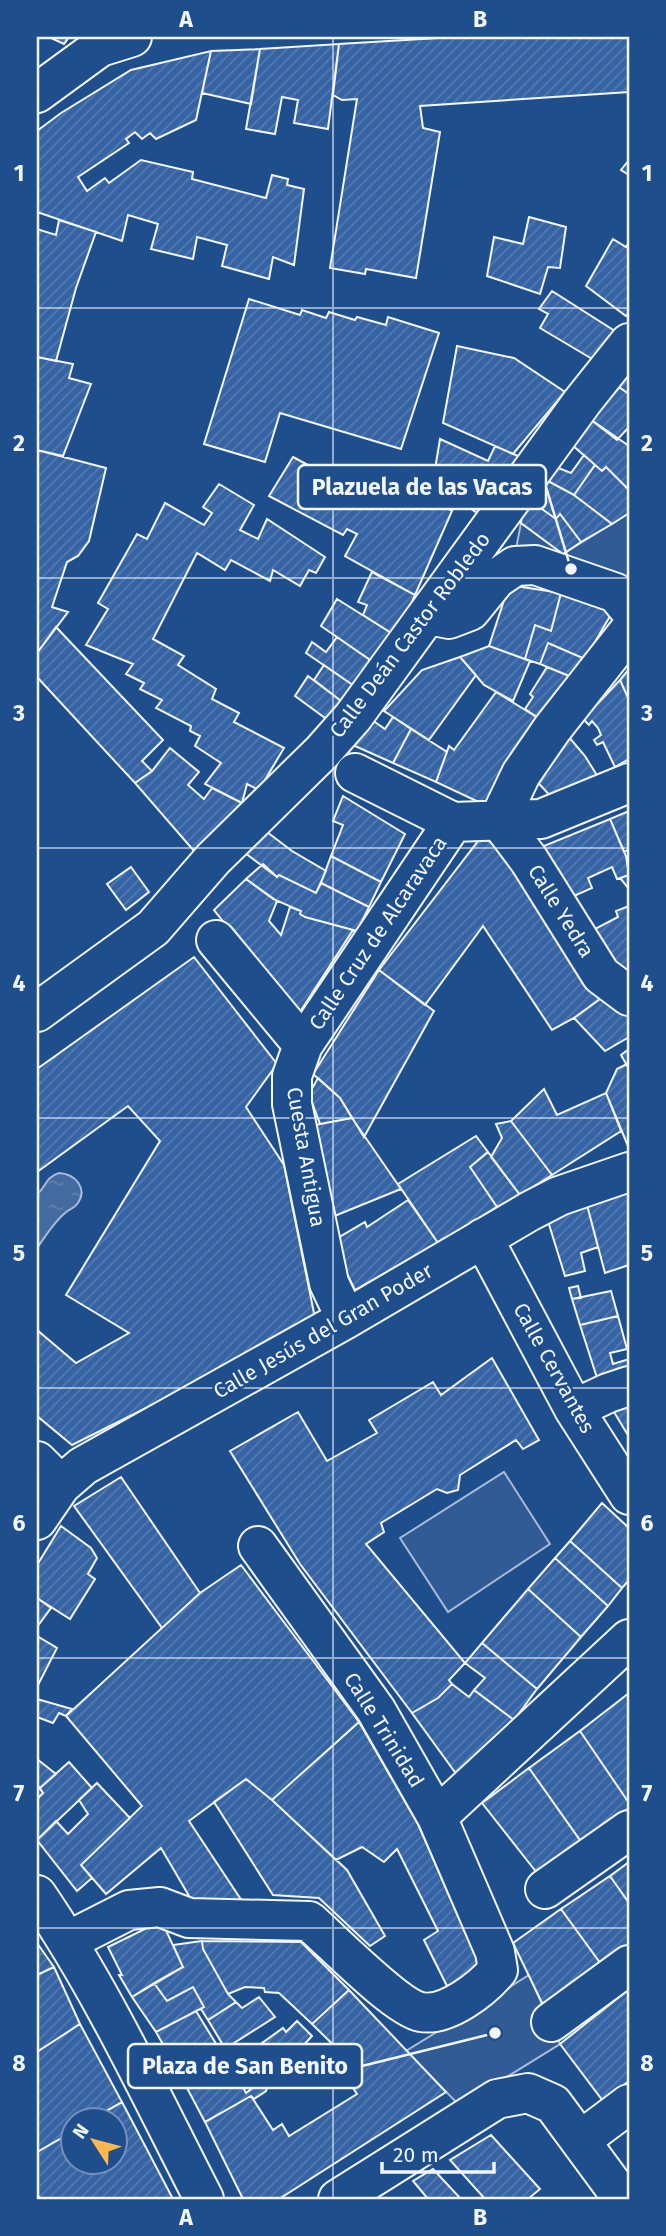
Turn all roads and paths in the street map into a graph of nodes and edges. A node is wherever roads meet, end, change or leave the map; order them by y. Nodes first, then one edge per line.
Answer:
1 (113, 40) edge
2 (37, 93) edge
3 (629, 342) edge
4 (625, 592) edge
5 (429, 615) junction
6 (629, 631) edge
7 (355, 773) dead end
8 (629, 783) edge
9 (499, 820) junction
10 (453, 822) junction
11 (216, 940) dead end
12 (629, 996) edge
13 (37, 1012) edge
14 (303, 1045) junction
15 (629, 1171) edge
16 (483, 1238) junction
17 (346, 1319) junction
18 (629, 1387) edge
19 (574, 1409) junction
20 (49, 1473) edge
21 (629, 1495) edge
22 (37, 1520) edge
23 (258, 1546) dead end
24 (629, 1639) edge
25 (437, 1817) junction
26 (629, 1830) edge
27 (545, 1889) dead end
28 (37, 1895) edge
29 (68, 1941) junction
30 (629, 1965) edge
31 (551, 2022) dead end
32 (629, 2104) edge
33 (581, 2140) junction
34 (204, 2199) edge
35 (338, 2199) edge
36 (623, 2199) edge

1 - 2 street
3 - 5 street, Calle Deán Castor Robledo
4 - 5 street
5 - 13 street, Calle Deán Castor Robledo
6 - 9 street
7 - 10 street, Calle Cruz de Alcaravaca
8 - 9 street, Calle Cruz de Alcaravaca
9 - 10 street, Calle Cruz de Alcaravaca
9 - 12 street, Calle Yedra
10 - 14 street, Calle Cruz de Alcaravaca
11 - 14 street
14 - 17 street, Cuesta Antigua
15 - 16 street, Calle Jesús del Gran Poder
16 - 17 street, Calle Jesús del Gran Poder
16 - 19 street, Calle Cervantes
17 - 20 street, Calle Jesús del Gran Poder
18 - 19 street
19 - 21 street, Calle Cervantes
20 - 22 street, Calle Jesús del Gran Poder
23 - 25 street, Calle Trinidad
24 - 25 street
25 - 29 street, Calle Trinidad
26 - 27 street
28 - 29 street
29 - 34 street
30 - 31 street
32 - 33 street
33 - 35 street
33 - 36 street

